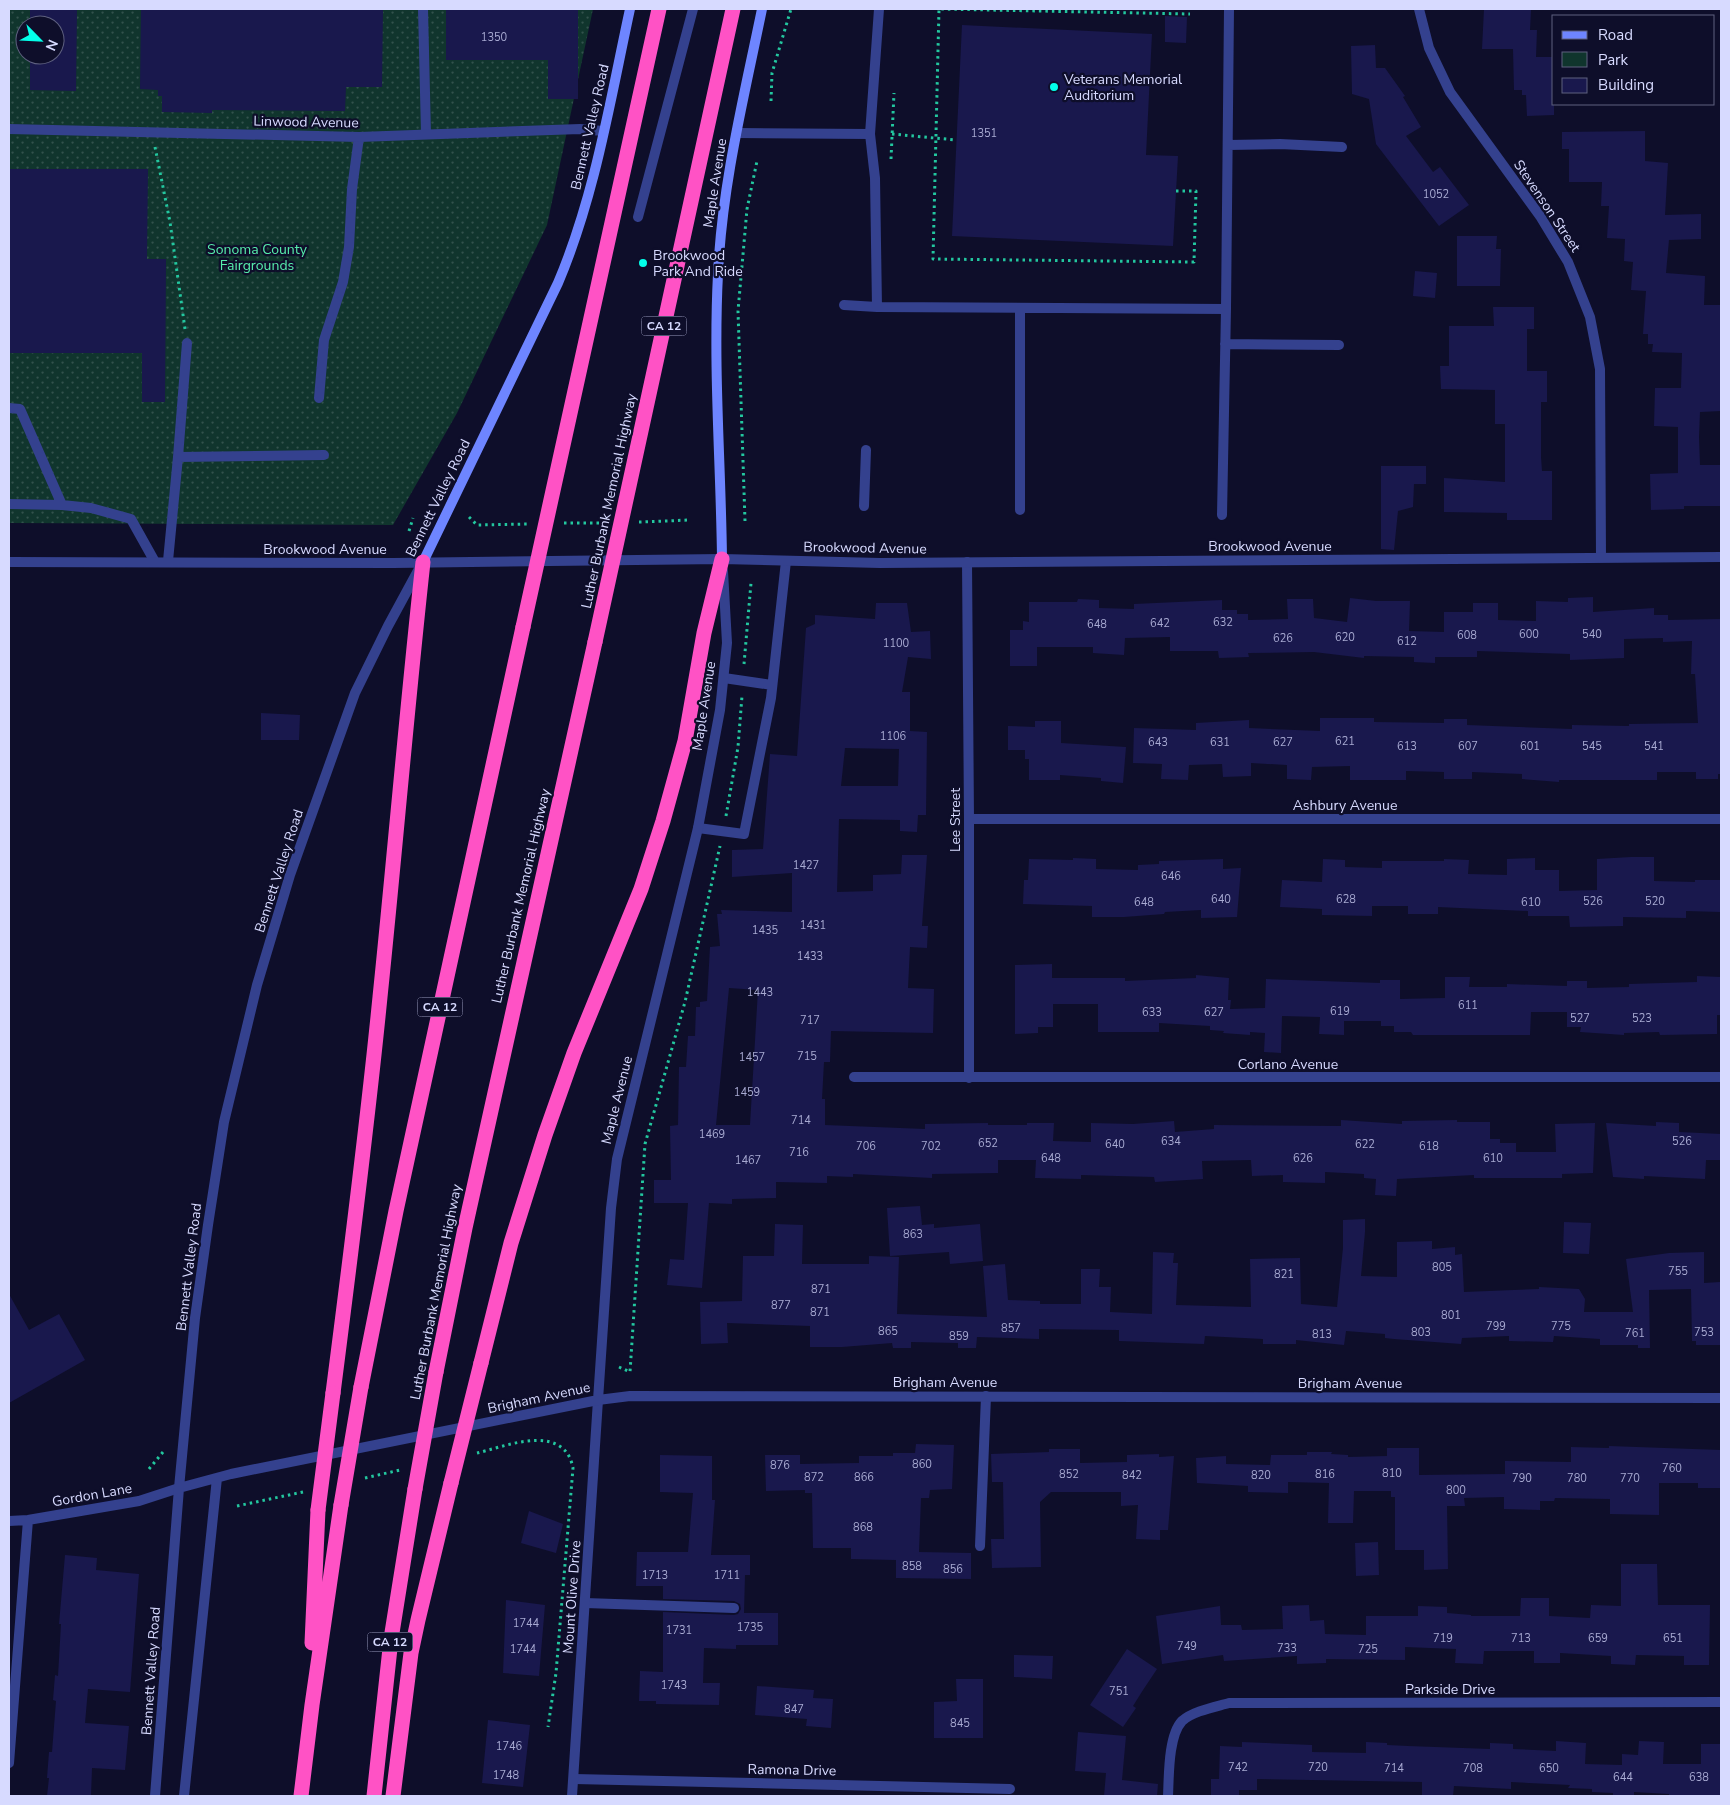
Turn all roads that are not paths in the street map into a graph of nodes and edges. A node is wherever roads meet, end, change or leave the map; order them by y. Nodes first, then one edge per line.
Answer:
1 (423, 9) edge
2 (630, 9) edge
3 (659, 9) edge
4 (693, 9) edge
5 (733, 9) edge
6 (762, 9) edge
7 (880, 9) edge
8 (1229, 9) edge
9 (1419, 9) edge
10 (9, 128) edge
11 (603, 131) junction
12 (737, 132) junction
13 (426, 134) junction
14 (870, 134) junction
15 (359, 137) junction
16 (1228, 145) junction
17 (1342, 147) dead end
18 (638, 217) dead end
19 (844, 305) dead end
20 (877, 307) junction
21 (1020, 308) junction
22 (1226, 309) junction
23 (187, 343) road end
24 (1225, 344) junction
25 (1338, 345) dead end
26 (319, 398) dead end
27 (9, 408) edge
28 (866, 450) dead end
29 (324, 455) dead end
30 (178, 457) junction
31 (9, 504) edge
32 (62, 505) junction
33 (864, 506) dead end
34 (1020, 510) dead end
35 (1222, 514) dead end
36 (1601, 557) junction
37 (1721, 557) edge
38 (722, 559) junction
39 (168, 561) junction
40 (786, 561) junction
41 (9, 562) edge
42 (155, 562) junction
43 (423, 562) junction
44 (967, 562) junction
45 (724, 678) junction
46 (772, 685) junction
47 (969, 819) junction
48 (1721, 819) edge
49 (698, 828) junction
50 (854, 1077) dead end
51 (1721, 1077) edge
52 (969, 1078) junction
53 (986, 1396) junction
54 (1721, 1398) edge
55 (598, 1400) junction
56 (216, 1478) junction
57 (179, 1488) junction
58 (28, 1520) junction
59 (9, 1521) edge
60 (980, 1546) dead end
61 (586, 1603) junction
62 (734, 1608) dead end
63 (1721, 1702) edge
64 (306, 1754) junction
65 (9, 1763) edge
66 (574, 1779) junction
67 (1010, 1789) dead end
68 (155, 1796) edge
69 (184, 1796) edge
70 (301, 1796) edge
71 (374, 1796) edge
72 (393, 1796) edge
73 (572, 1796) edge
74 (1168, 1796) edge

1 - 13 street
2 - 11 main road, Bennett Valley Road
3 - 64 highway, CA 12, bridge
4 - 18 street
5 - 71 highway, Luther Burbank Memorial Highway / CA 12, bridge
6 - 12 main road, Maple Avenue
7 - 14 street
8 - 16 street
9 - 36 street, Stevenson Street
10 - 15 street, Linwood Avenue
11 - 13 street, Linwood Avenue
11 - 43 main road, Bennett Valley Road
12 - 14 street
12 - 38 main road, Maple Avenue
13 - 15 street, Linwood Avenue
14 - 20 street
15 - 26 street
16 - 17 street
16 - 22 street
19 - 20 street
20 - 21 street
21 - 22 street
21 - 34 street
22 - 24 street
23 - 30 street
24 - 25 street
24 - 35 street
27 - 32 street
28 - 33 street
29 - 30 street
30 - 39 street
31 - 32 street
32 - 42 street
36 - 37 street, Brookwood Avenue
36 - 44 street, Brookwood Avenue
38 - 40 street, Brookwood Avenue
38 - 43 street, Brookwood Avenue
38 - 45 street, Maple Avenue
38 - 72 highway, bridge
39 - 42 street, Brookwood Avenue
39 - 43 street, Brookwood Avenue
40 - 44 street, Brookwood Avenue
40 - 46 street
41 - 42 street, Brookwood Avenue
43 - 57 street, Bennett Valley Road
43 - 64 highway, bridge
44 - 47 street, Lee Street
45 - 46 street
45 - 49 street, Maple Avenue
46 - 49 street
47 - 48 street, Ashbury Avenue
47 - 52 street, Lee Street
49 - 55 street, Maple Avenue
50 - 52 street, Corlano Avenue
51 - 52 street, Corlano Avenue
53 - 54 street, Brigham Avenue
53 - 55 street, Brigham Avenue
53 - 60 street
55 - 56 street, Brigham Avenue
55 - 61 street, Mount Olive Drive
56 - 57 street, Brigham Avenue
56 - 69 street
57 - 58 street, Gordon Lane
57 - 68 street, Bennett Valley Road
58 - 59 street, Gordon Lane
58 - 65 street
61 - 62 street
61 - 66 street, Mount Olive Drive
63 - 74 street, Parkside Drive
64 - 70 highway, CA 12
66 - 67 street, Ramona Drive
66 - 73 street, Mount Olive Drive

